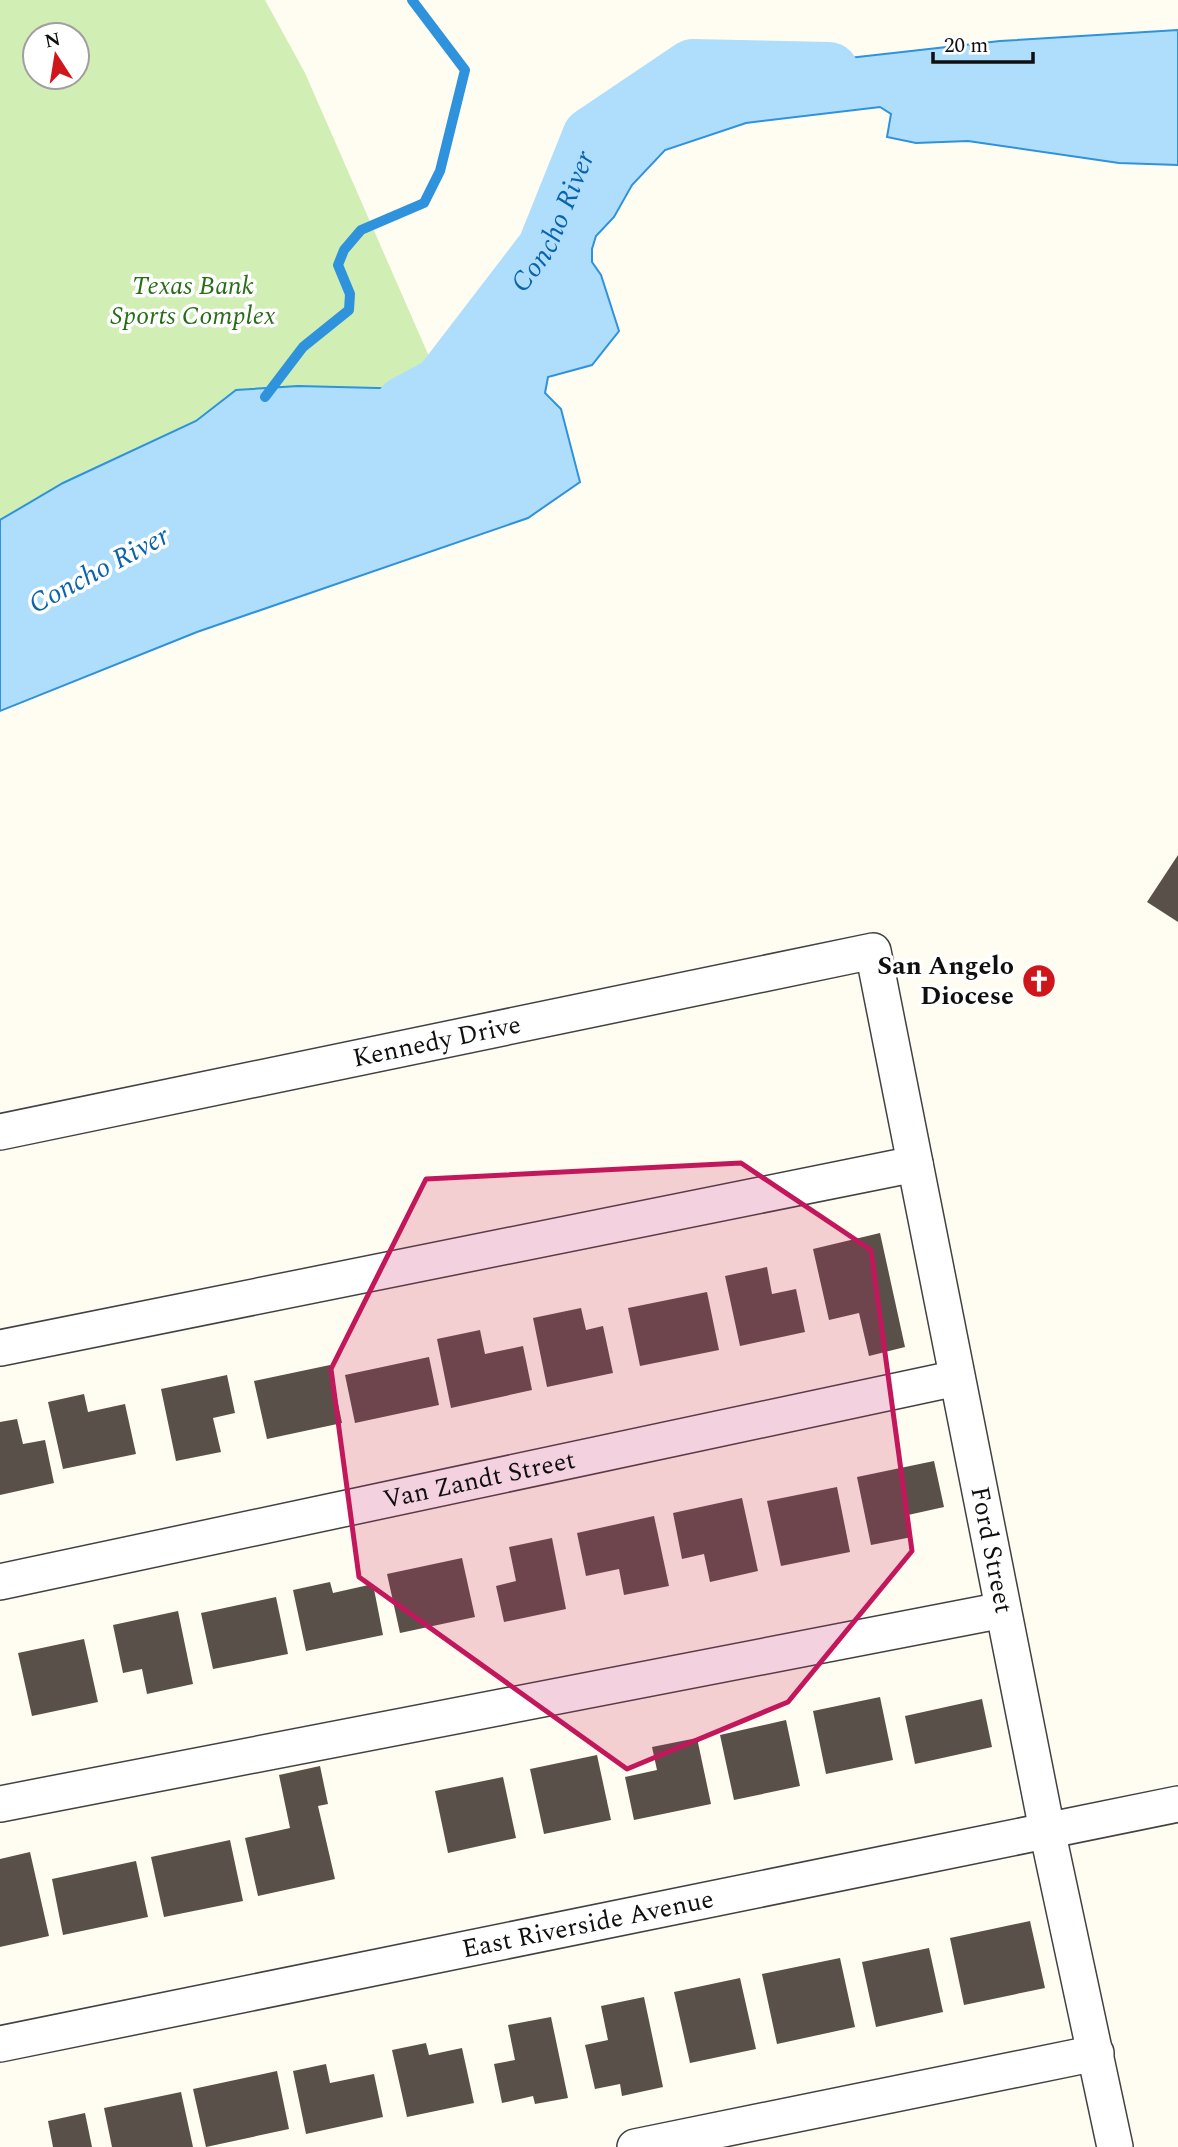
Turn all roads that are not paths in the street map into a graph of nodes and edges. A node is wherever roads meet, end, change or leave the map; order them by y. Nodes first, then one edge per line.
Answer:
1 (873, 951) joint
2 (0, 1132) edge
3 (915, 1164) junction
4 (0, 1348) edge
5 (957, 1378) junction
6 (0, 1582) edge
7 (1003, 1610) junction
8 (0, 1804) edge
9 (1178, 1804) edge
10 (1047, 1830) junction
11 (0, 2044) edge
12 (1096, 2053) junction
13 (635, 2147) edge
14 (1115, 2147) edge

1 - 2 street, Kennedy Drive
1 - 3 street, Ford Street
3 - 4 street
3 - 5 street, Ford Street
5 - 6 street, Van Zandt Street
5 - 7 street, Ford Street
7 - 8 street
7 - 10 street, Ford Street
9 - 10 street, East Riverside Avenue
10 - 11 street, East Riverside Avenue
10 - 12 street, Ford Street
12 - 13 street
12 - 14 street, Ford Street

